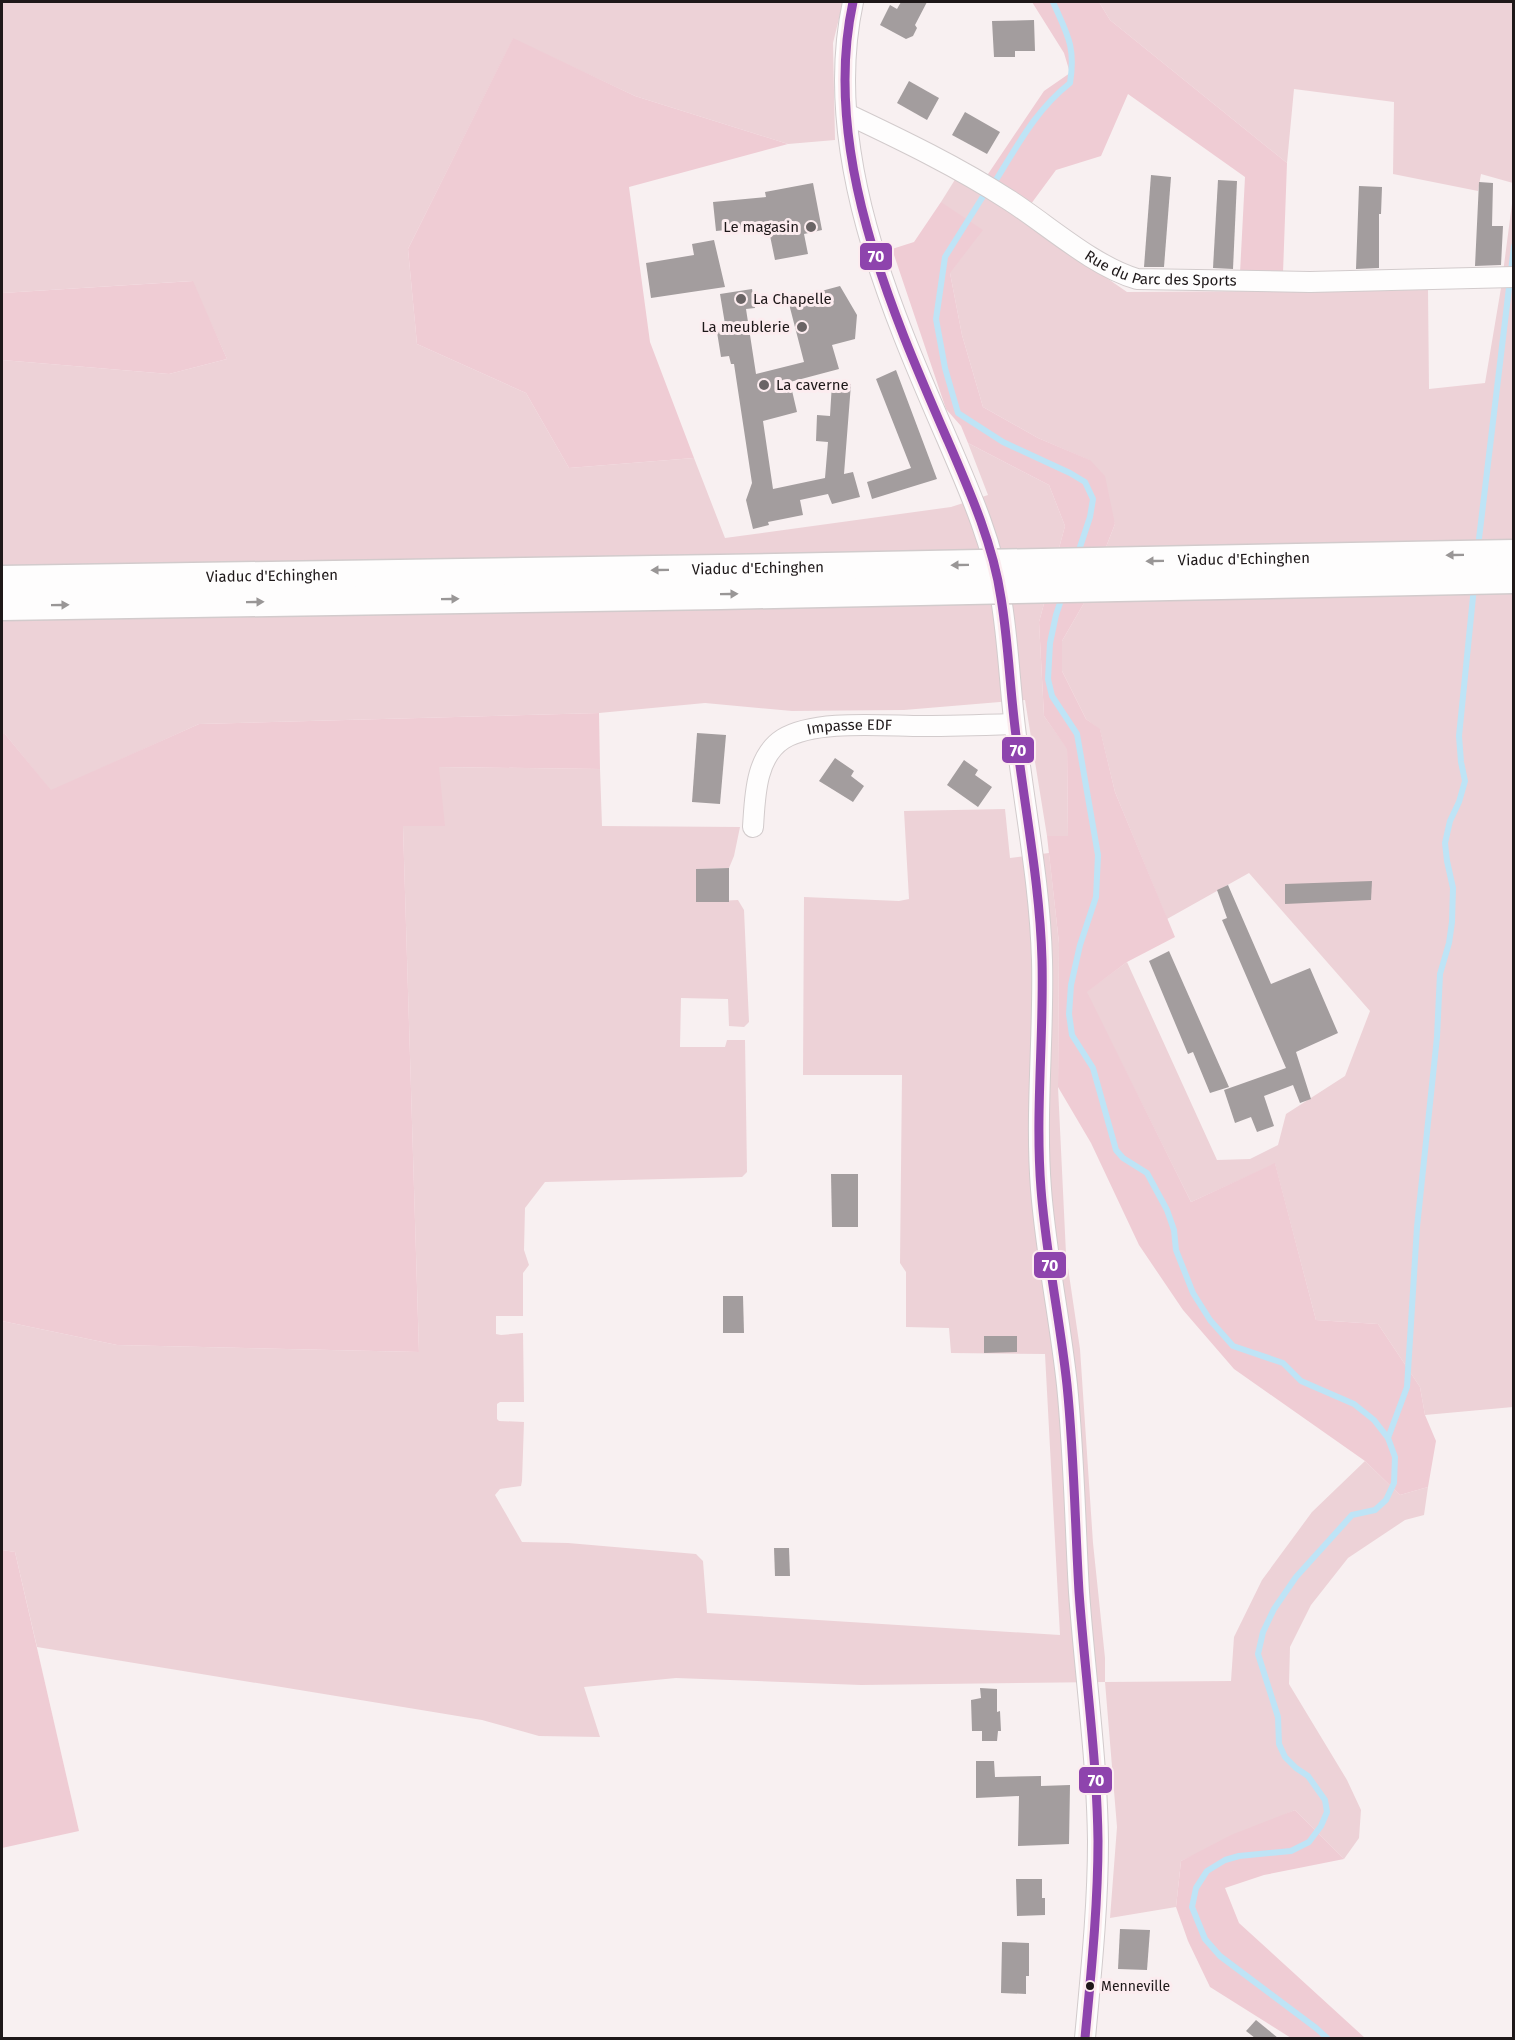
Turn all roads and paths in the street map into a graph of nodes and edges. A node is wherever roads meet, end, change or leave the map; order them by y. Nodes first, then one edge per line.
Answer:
1 (853, 2) edge
2 (847, 114) junction
3 (1507, 278) edge
4 (1514, 554) edge
5 (1514, 579) edge
6 (2, 580) edge
7 (2, 606) edge
8 (1014, 724) junction
9 (753, 827) dead end
10 (1085, 2038) edge

1 - 2 street
2 - 3 street, Rue du Parc des Sports
2 - 8 street
4 -> 6 highway, Viaduc d'Echinghen, bridge
7 -> 5 highway, Viaduc d'Echinghen, bridge
8 - 9 street, Impasse EDF
8 - 10 street

